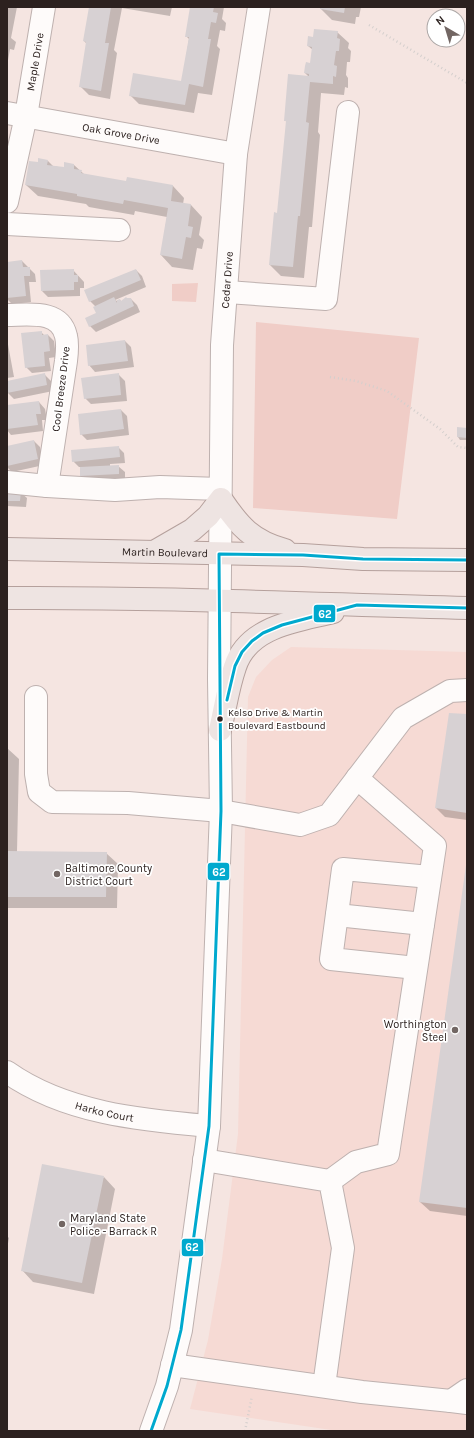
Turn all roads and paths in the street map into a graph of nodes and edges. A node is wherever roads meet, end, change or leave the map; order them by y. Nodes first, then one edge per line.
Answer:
1 (44, 7) edge
2 (259, 7) edge
3 (369, 25) dead end
4 (467, 83) edge
5 (348, 112) dead end
6 (16, 114) edge
7 (236, 154) junction
8 (7, 202) edge
9 (7, 224) edge
10 (119, 230) dead end
11 (227, 292) junction
12 (7, 315) edge
13 (330, 376) dead end
14 (467, 448) edge
15 (7, 482) edge
16 (47, 486) junction
17 (220, 494) junction
18 (7, 549) edge
19 (154, 552) junction
20 (219, 554) junction
21 (303, 555) junction
22 (467, 560) edge
23 (7, 598) edge
24 (220, 601) junction
25 (357, 606) junction
26 (467, 608) edge
27 (467, 690) edge
28 (36, 697) dead end
29 (220, 730) junction
30 (358, 778) junction
31 (221, 811) junction
32 (430, 877) junction
33 (337, 915) junction
34 (423, 924) junction
35 (416, 968) junction
36 (7, 1072) edge
37 (209, 1126) junction
38 (204, 1160) junction
39 (330, 1181) junction
40 (172, 1365) junction
41 (256, 1377) junction
42 (324, 1386) junction
43 (462, 1398) edge
44 (151, 1431) edge
45 (245, 1431) edge

1 - 6 street, Maple Drive
2 - 7 street, Cedar Drive
3 - 4 path
5 - 11 street
6 - 7 street, Oak Grove Drive
6 - 8 street, Maple Drive
7 - 11 street, Cedar Drive
9 - 10 street
11 - 17 street, Cedar Drive
12 - 16 street, Cool Breeze Drive
13 - 14 path
15 - 16 street
16 - 17 street
17 - 19 main road
17 - 20 street, Cedar Drive
17 - 21 main road
18 - 19 main road, Martin Boulevard
19 - 20 main road, Martin Boulevard
20 - 21 main road, Martin Boulevard
20 - 24 street, Cedar Drive
21 - 22 main road, Martin Boulevard
23 - 24 main road
24 - 25 main road
24 - 29 street, Cedar Drive
25 - 26 main road
25 - 29 main road
27 - 30 street
28 - 31 street
29 - 31 street, Cedar Drive
30 - 31 street
30 - 32 street
31 - 37 street, Cedar Drive
32 - 33 street
32 - 34 street
33 - 34 street
33 - 35 street
34 - 35 street
35 - 39 street
36 - 37 street, Harko Court
37 - 38 street, Cedar Drive
38 - 39 street
38 - 40 street, Cedar Drive
39 - 42 street
40 - 41 street
40 - 44 street, Cedar Drive
41 - 42 street
41 - 45 path
42 - 43 street

